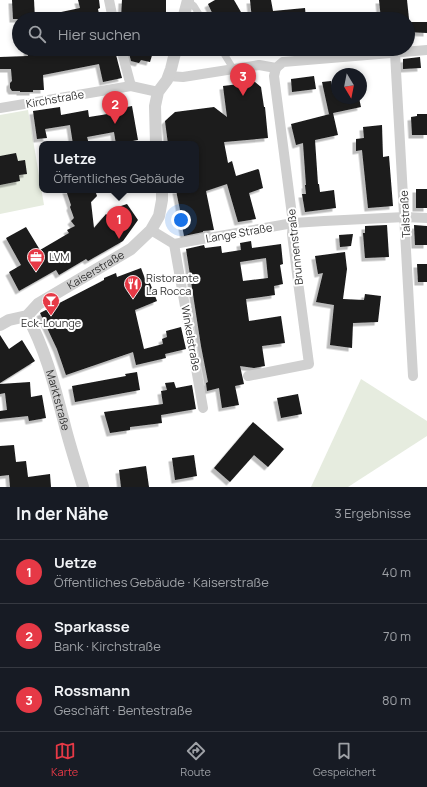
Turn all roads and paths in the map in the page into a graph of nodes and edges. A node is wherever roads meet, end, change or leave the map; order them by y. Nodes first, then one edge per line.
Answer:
1 (109, 0) edge
2 (188, 1) edge
3 (112, 12) edge
4 (185, 12) edge
5 (198, 12) edge
6 (427, 50) edge
7 (415, 51) edge
8 (123, 56) edge
9 (174, 56) edge
10 (225, 56) edge
11 (358, 56) edge
12 (395, 56) edge
13 (276, 68) junction
14 (234, 70) junction
15 (168, 76) junction
16 (131, 86) junction
17 (158, 92) junction
18 (0, 108) edge
19 (156, 141) edge
20 (162, 193) edge
21 (405, 217) junction
22 (427, 218) edge
23 (293, 223) junction
24 (151, 230) junction
25 (174, 244) junction
26 (27, 316) junction
27 (0, 325) edge
28 (248, 376) dead end
29 (413, 376) dead end
30 (203, 408) dead end
31 (83, 487) edge

1 - 3 street
2 - 4 street
2 - 5 street
6 - 7 street
8 - 16 street
9 - 15 street
10 - 14 street
11 - 13 street
12 - 21 street, Talstraße
13 - 14 street
13 - 23 street, Brunnenstraße
14 - 15 street
15 - 17 street
16 - 17 street, Kirchstraße
16 - 18 street, Kirchstraße
17 - 19 street
20 - 24 street, Kaiserstraße
21 - 22 street, Lange Straße
21 - 23 street, Lange Straße
21 - 29 street, Talstraße
23 - 25 street, Lange Straße
23 - 28 street, Brunnenstraße
24 - 25 street
24 - 26 street, Kaiserstraße
25 - 30 street, Winkelstraße
26 - 27 street
26 - 31 street, Marktstraße

